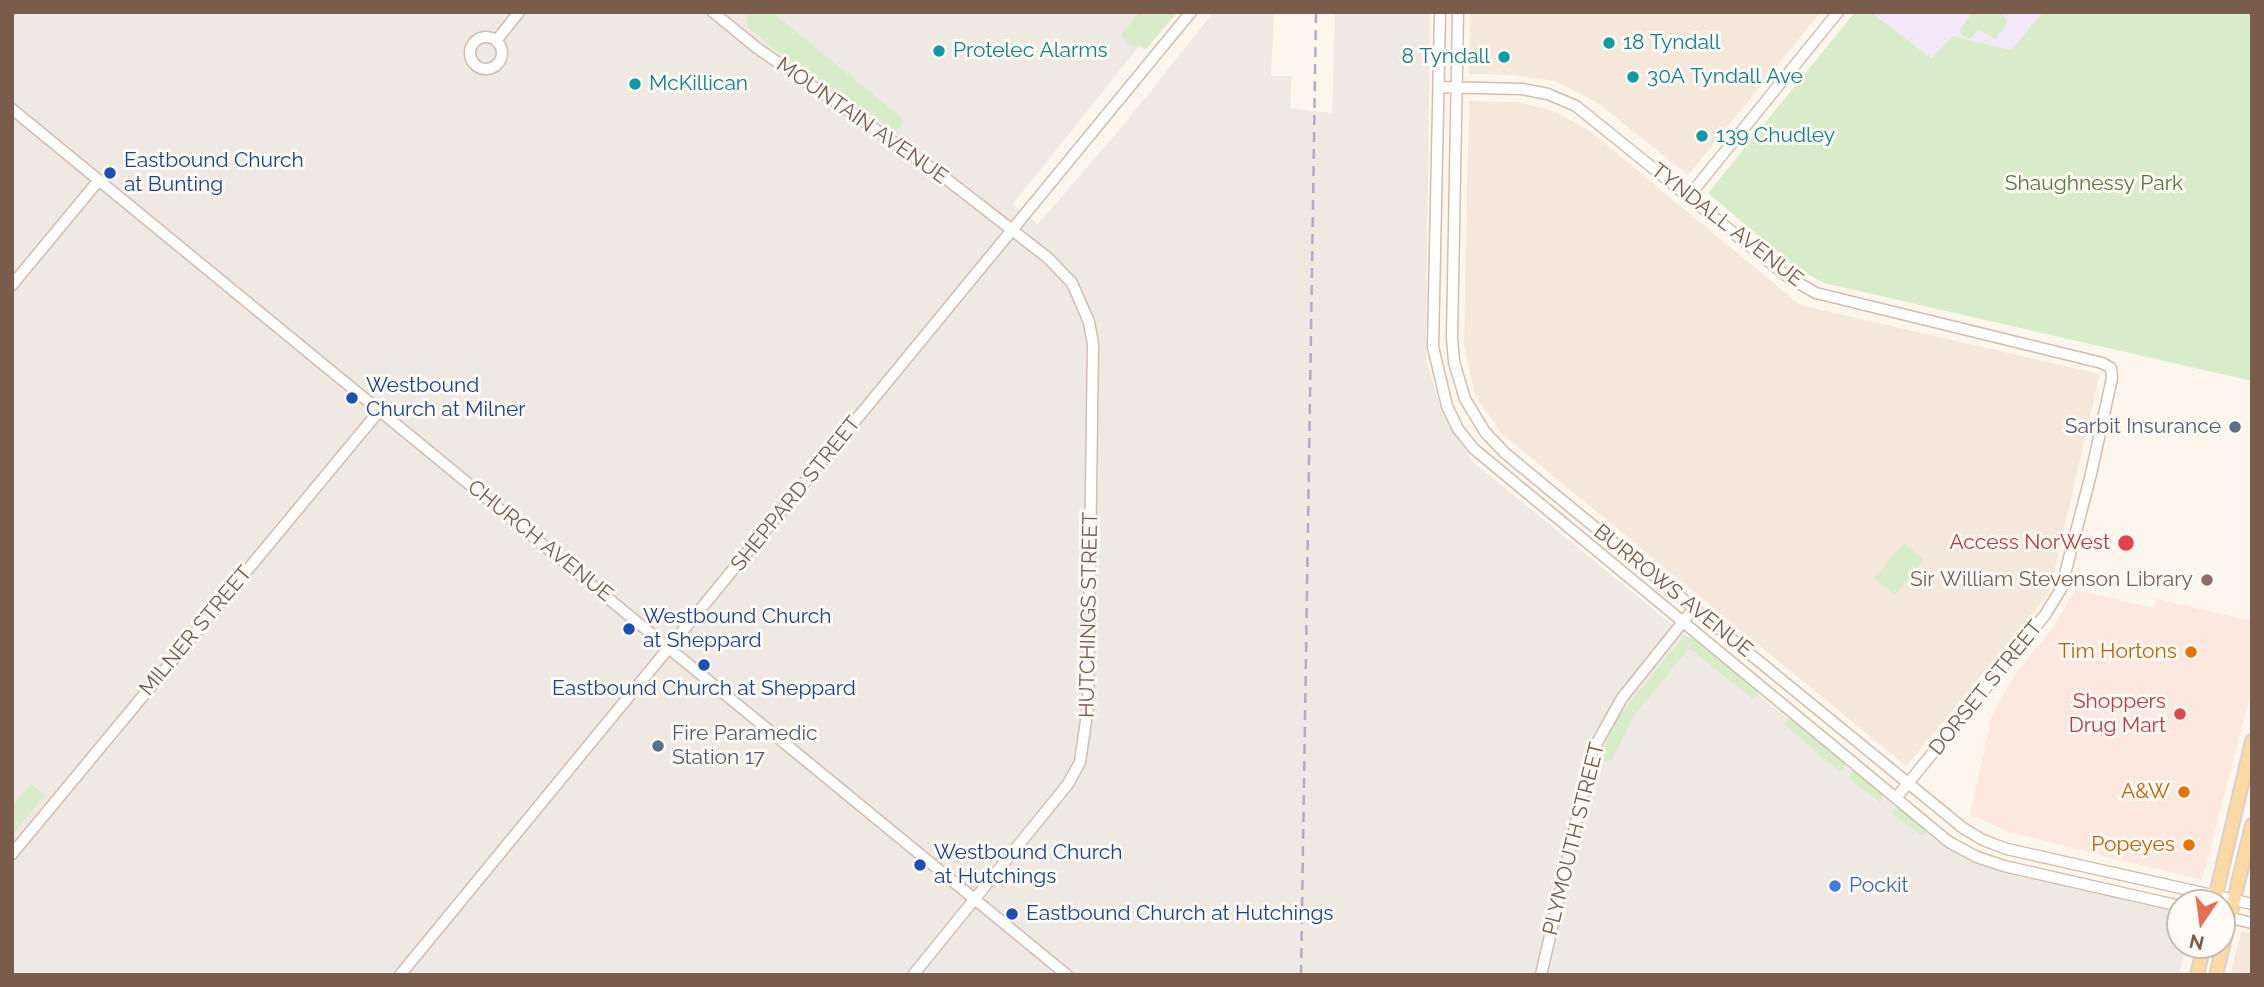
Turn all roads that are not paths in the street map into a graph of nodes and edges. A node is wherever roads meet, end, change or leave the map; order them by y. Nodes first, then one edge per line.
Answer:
1 (519, 12) edge
2 (713, 12) edge
3 (1191, 12) edge
4 (1440, 12) edge
5 (1458, 12) edge
6 (1838, 12) edge
7 (496, 41) dead end
8 (1439, 87) junction
9 (1457, 88) junction
10 (12, 109) edge
11 (99, 180) junction
12 (1689, 195) junction
13 (1011, 229) junction
14 (12, 285) edge
15 (2111, 368) joint
16 (380, 410) junction
17 (1694, 608) junction
18 (1682, 622) junction
19 (669, 648) junction
20 (2252, 741) edge
21 (1909, 784) junction
22 (1896, 798) junction
23 (2252, 825) edge
24 (12, 854) edge
25 (2066, 862) junction
26 (2062, 879) junction
27 (2175, 889) edge
28 (2217, 889) edge
29 (2236, 892) edge
30 (975, 899) junction
31 (2166, 903) edge
32 (400, 975) edge
33 (914, 975) edge
34 (1067, 975) edge
35 (1541, 975) edge

1 - 7 street
2 - 13 street, MOUNTAIN AVENUE
3 - 13 street, SHEPPARD STREET
4 - 8 street, BURROWS AVENUE
5 - 9 street, BURROWS AVENUE
6 - 12 street
8 - 9 street, TYNDALL AVENUE
8 - 18 street, BURROWS AVENUE
9 - 12 street, TYNDALL AVENUE
9 - 17 street, BURROWS AVENUE
10 - 11 street, CHURCH AVENUE
11 - 14 street
11 - 16 street, CHURCH AVENUE
12 - 15 street, TYNDALL AVENUE
13 - 19 street, SHEPPARD STREET
13 - 30 street, HUTCHINGS STREET
15 - 21 street, DORSET STREET
16 - 19 street, CHURCH AVENUE
16 - 24 street, MILNER STREET
17 - 18 street, PLYMOUTH STREET
17 - 21 street, BURROWS AVENUE
18 - 22 street, BURROWS AVENUE
18 - 35 street, PLYMOUTH STREET
19 - 30 street, CHURCH AVENUE
19 - 32 street, SHEPPARD STREET
20 - 28 main road
21 - 22 street, DORSET STREET
21 - 25 street, BURROWS AVENUE
22 - 26 street, BURROWS AVENUE
23 - 29 main road
25 - 26 street
25 - 27 street, BURROWS AVENUE
26 - 31 street, BURROWS AVENUE
30 - 33 street, HUTCHINGS STREET
30 - 34 street, CHURCH AVENUE

